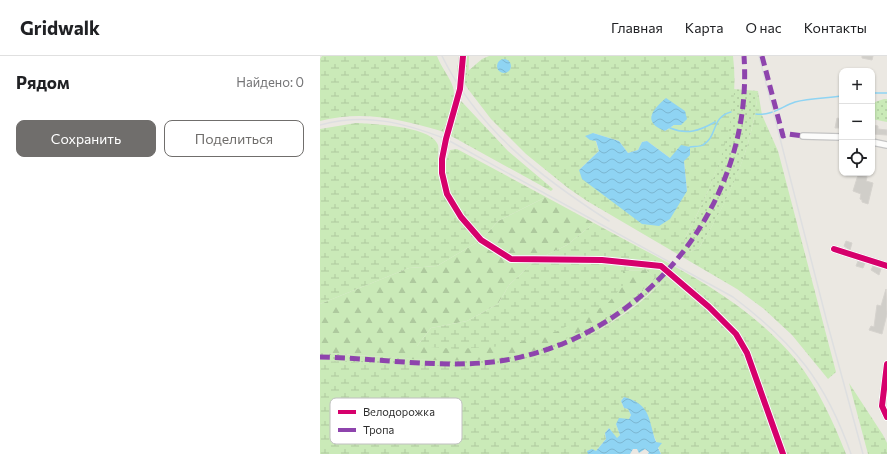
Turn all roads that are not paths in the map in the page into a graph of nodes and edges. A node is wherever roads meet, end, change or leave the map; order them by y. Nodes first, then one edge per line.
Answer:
1 (463, 56) edge
2 (803, 136) dead end
3 (839, 137) edge
4 (875, 143) edge
5 (887, 145) edge
6 (834, 249) dead end
7 (887, 266) edge
8 (887, 364) edge
9 (886, 416) edge
10 (783, 454) edge

1 - 10 street
2 - 3 street
4 - 5 street
6 - 7 street
8 - 9 street

